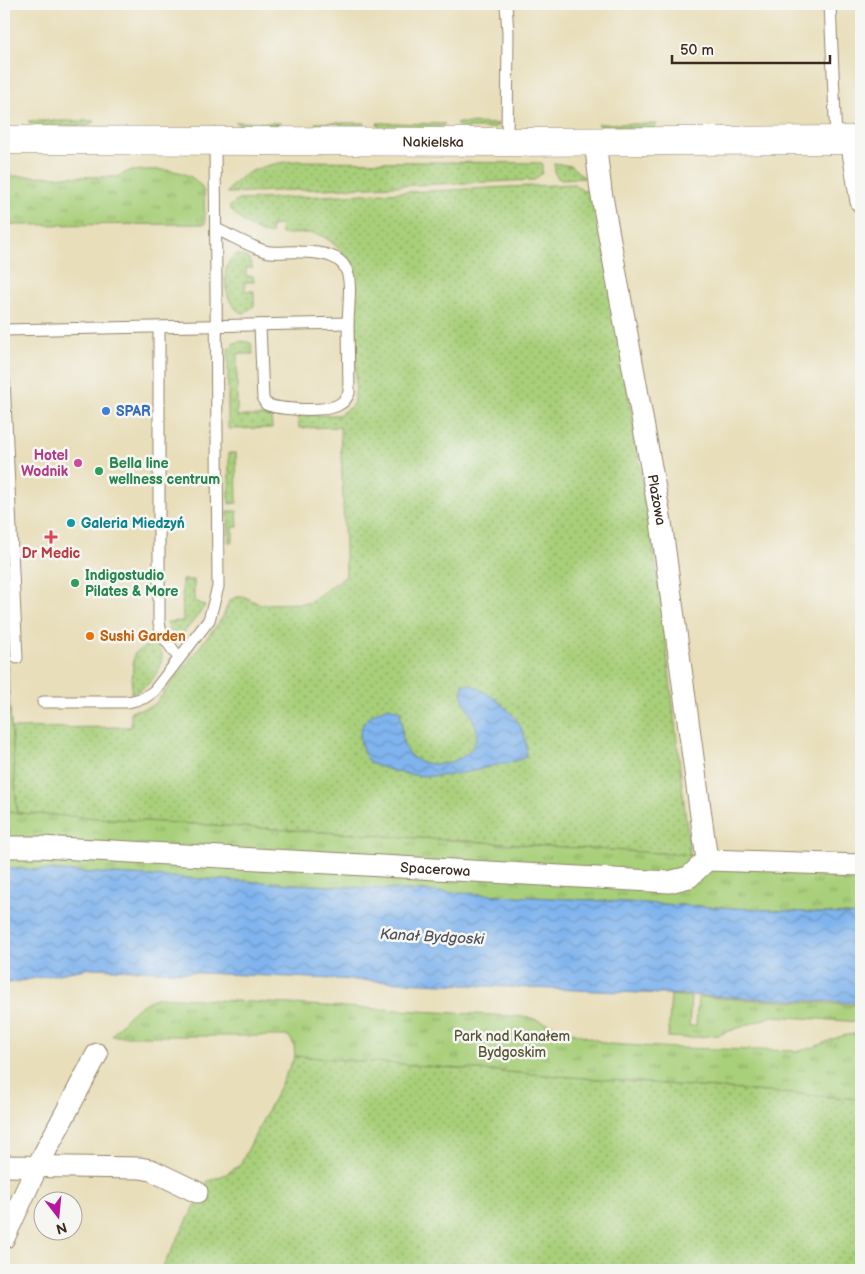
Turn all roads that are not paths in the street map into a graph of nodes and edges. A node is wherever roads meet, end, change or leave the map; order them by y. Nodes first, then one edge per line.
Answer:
1 (506, 4) edge
2 (830, 4) edge
3 (4, 140) edge
4 (215, 140) junction
5 (849, 140) edge
6 (595, 141) junction
7 (506, 142) junction
8 (861, 202) edge
9 (216, 228) junction
10 (348, 323) junction
11 (216, 325) junction
12 (260, 325) junction
13 (159, 328) junction
14 (4, 330) edge
15 (4, 380) edge
16 (17, 658) dead end
17 (179, 658) junction
18 (44, 702) dead end
19 (4, 847) edge
20 (707, 860) junction
21 (861, 865) edge
22 (97, 1054) dead end
23 (4, 1166) edge
24 (37, 1167) junction
25 (197, 1192) dead end
26 (4, 1238) edge

1 - 7 lane
2 - 5 lane
3 - 4 main road, Nakielska
4 - 7 main road, Nakielska
4 - 9 lane
5 - 6 main road, Nakielska
5 - 8 street
6 - 7 main road, Nakielska
6 - 20 street, Plażowa
9 - 10 lane
9 - 11 lane
10 - 12 lane
10 - 12 lane
11 - 12 lane
11 - 13 lane
11 - 17 lane
13 - 14 lane
13 - 17 lane
15 - 16 lane
17 - 18 lane
19 - 20 street, Spacerowa
20 - 21 street
22 - 24 street
23 - 24 street
24 - 25 street
24 - 26 street

